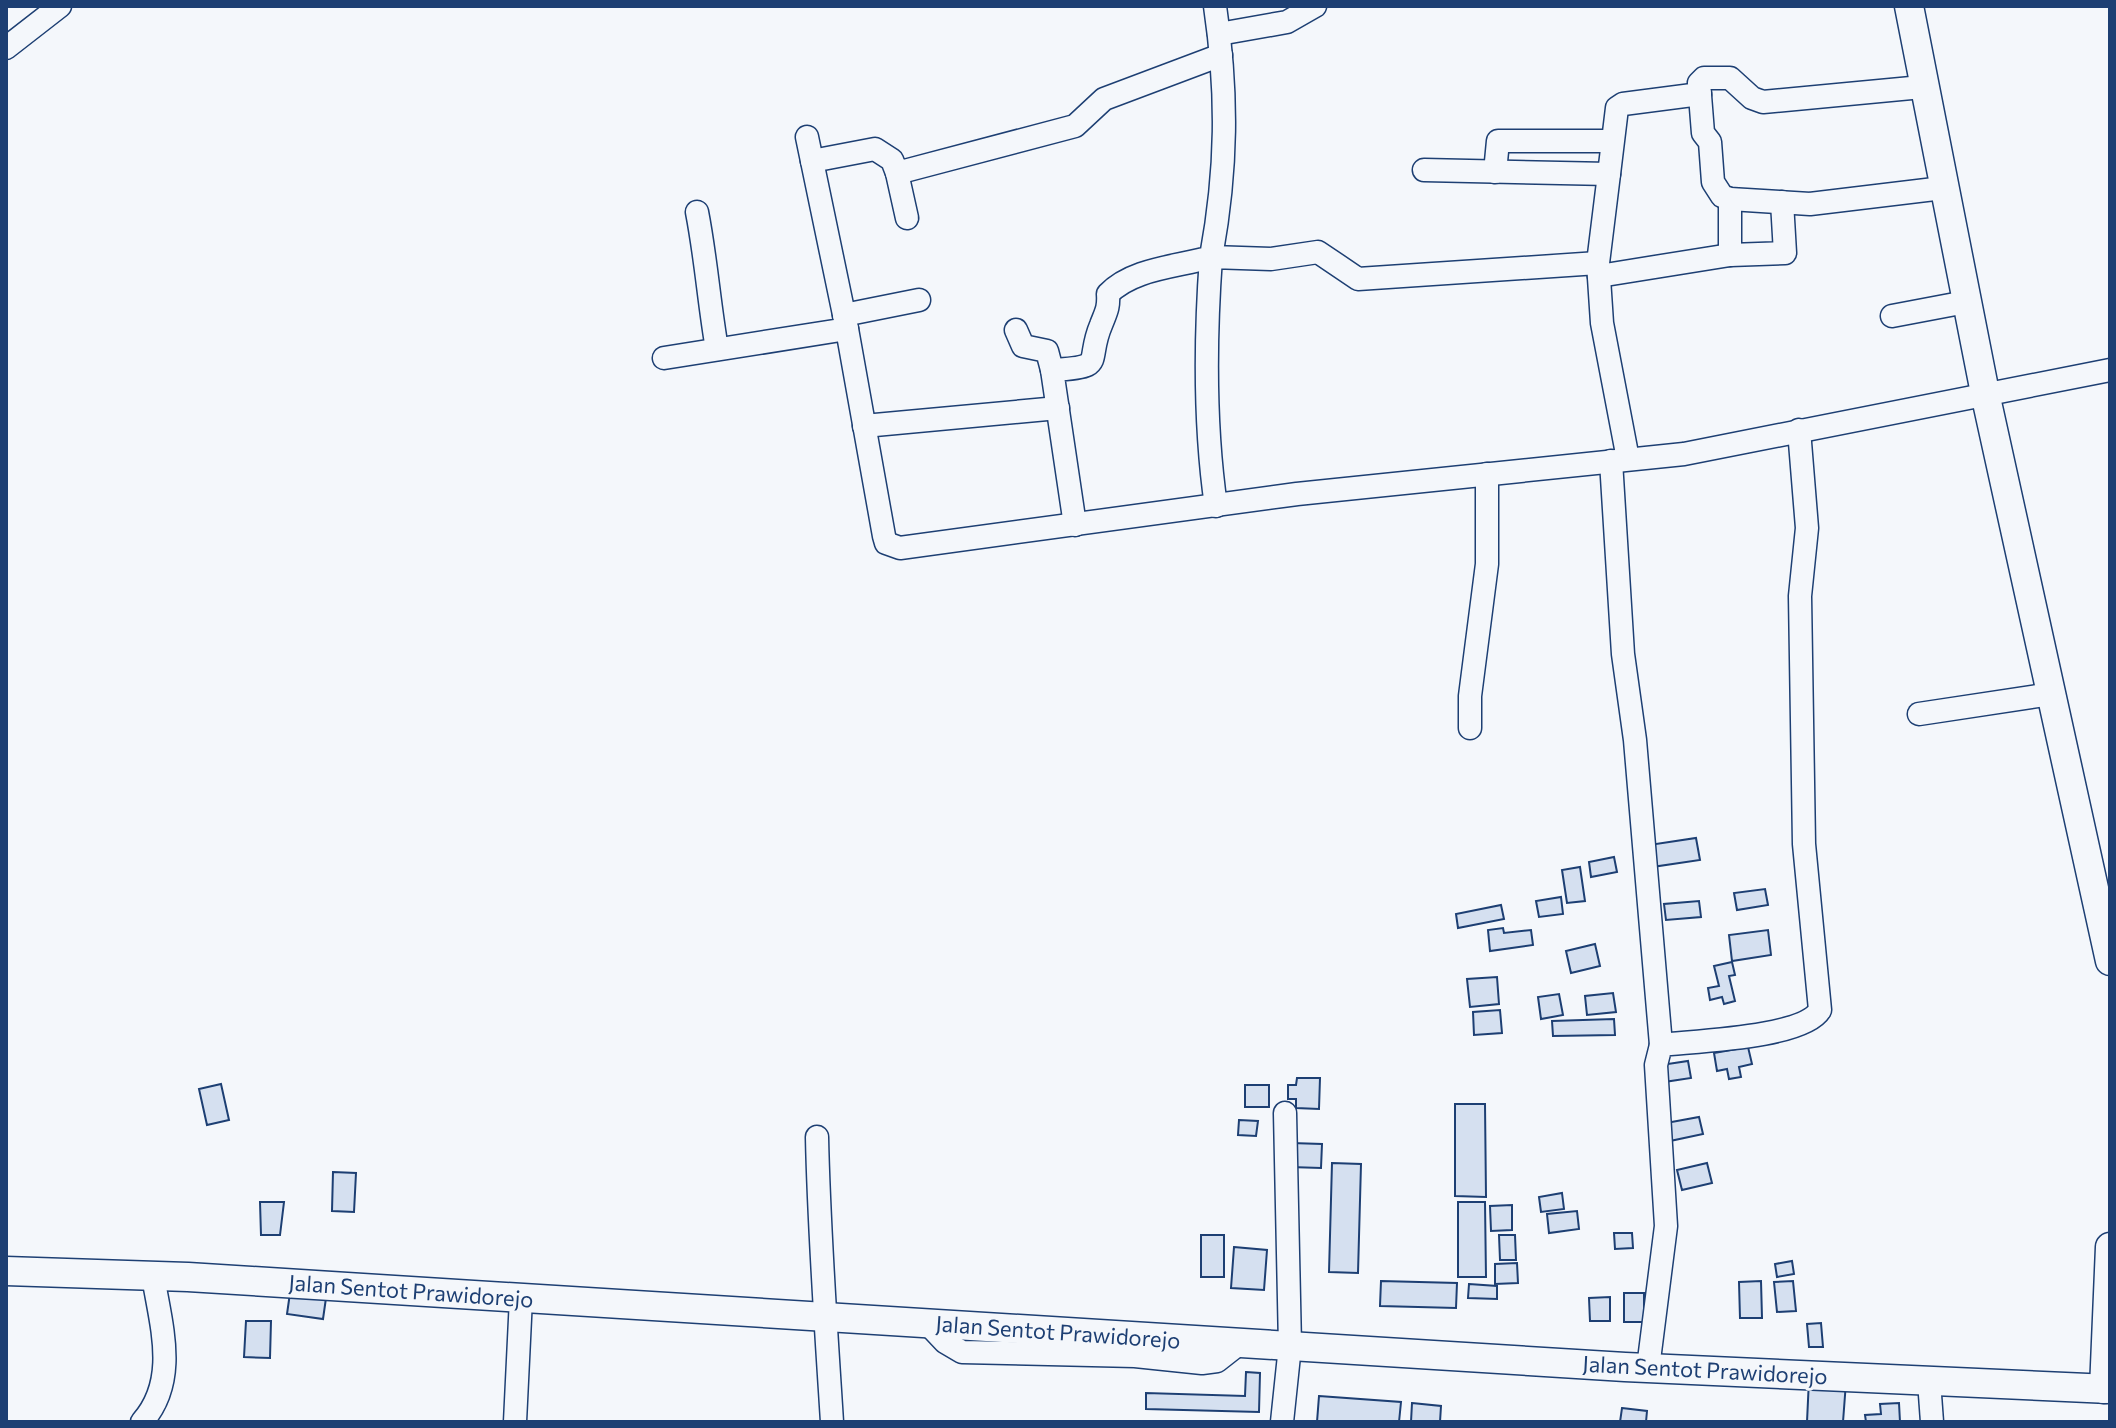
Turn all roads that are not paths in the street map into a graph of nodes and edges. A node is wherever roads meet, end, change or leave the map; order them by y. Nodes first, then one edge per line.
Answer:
1 (60, 6) edge
2 (1215, 6) edge
3 (1315, 6) edge
4 (1909, 6) edge
5 (1220, 45) junction
6 (6, 48) edge
7 (1922, 87) junction
8 (1700, 94) junction
9 (807, 137) dead end
10 (1612, 141) junction
11 (812, 161) junction
12 (1424, 170) dead end
13 (1495, 172) junction
14 (897, 173) junction
15 (1609, 174) junction
16 (1943, 188) junction
17 (1730, 199) junction
18 (1782, 202) junction
19 (697, 212) dead end
20 (907, 218) dead end
21 (1730, 255) junction
22 (1211, 257) junction
23 (1599, 269) junction
24 (919, 300) dead end
25 (1966, 302) junction
26 (1892, 316) dead end
27 (846, 322) junction
28 (1016, 330) dead end
29 (717, 349) junction
30 (664, 358) dead end
31 (1052, 370) junction
32 (2110, 370) edge
33 (1985, 393) junction
34 (1058, 408) junction
35 (864, 426) junction
36 (1799, 430) junction
37 (1619, 460) junction
38 (1487, 474) junction
39 (1216, 506) junction
40 (1075, 525) junction
41 (2051, 694) junction
42 (1919, 714) dead end
43 (1470, 728) dead end
44 (2103, 895) edge
45 (2110, 961) edge
46 (1661, 1045) junction
47 (1285, 1113) dead end
48 (817, 1137) dead end
49 (2110, 1247) edge
50 (6, 1271) edge
51 (153, 1276) junction
52 (521, 1298) junction
53 (827, 1316) junction
54 (1290, 1346) junction
55 (1648, 1368) junction
56 (1929, 1381) junction
57 (2107, 1389) edge
58 (142, 1422) edge
59 (515, 1422) edge
60 (832, 1422) edge
61 (1282, 1422) edge
62 (1932, 1422) edge

1 - 6 street
2 - 5 street
3 - 5 street
4 - 7 main road
5 - 14 street
5 - 22 street
7 - 8 street
7 - 16 main road
8 - 10 street
8 - 17 street
9 - 11 street
10 - 13 street
10 - 15 street
11 - 14 street
11 - 27 street
12 - 13 street
13 - 15 street
14 - 20 street
15 - 23 street
16 - 18 street
16 - 25 main road
17 - 18 street
17 - 21 street
18 - 21 street
19 - 29 street
21 - 23 street
22 - 23 street
22 - 31 street
22 - 39 street
23 - 37 street
24 - 27 street
25 - 26 street
25 - 33 main road
27 - 29 street
27 - 35 street
28 - 31 street
29 - 30 street
31 - 34 street
32 - 33 street
33 - 36 street
33 - 41 main road
34 - 35 street
34 - 40 street
35 - 40 street
36 - 37 street
36 - 46 street
37 - 38 street
37 - 46 street
38 - 39 street
38 - 43 street
39 - 40 street
41 - 42 street
41 - 44 main road
44 - 45 main road
46 - 55 street
47 - 54 street
48 - 53 street
49 - 57 main road
50 - 51 main road, Jalan Sentot Prawidorejo
51 - 52 main road, Jalan Sentot Prawidorejo
51 - 58 street
52 - 53 main road, Jalan Sentot Prawidorejo
52 - 59 street
53 - 54 main road, Jalan Sentot Prawidorejo
53 - 60 street
54 - 55 main road, Jalan Sentot Prawidorejo
54 - 61 street
55 - 56 main road, Jalan Sentot Prawidorejo
56 - 57 main road, Jalan Sentot Prawidorejo
56 - 62 street

